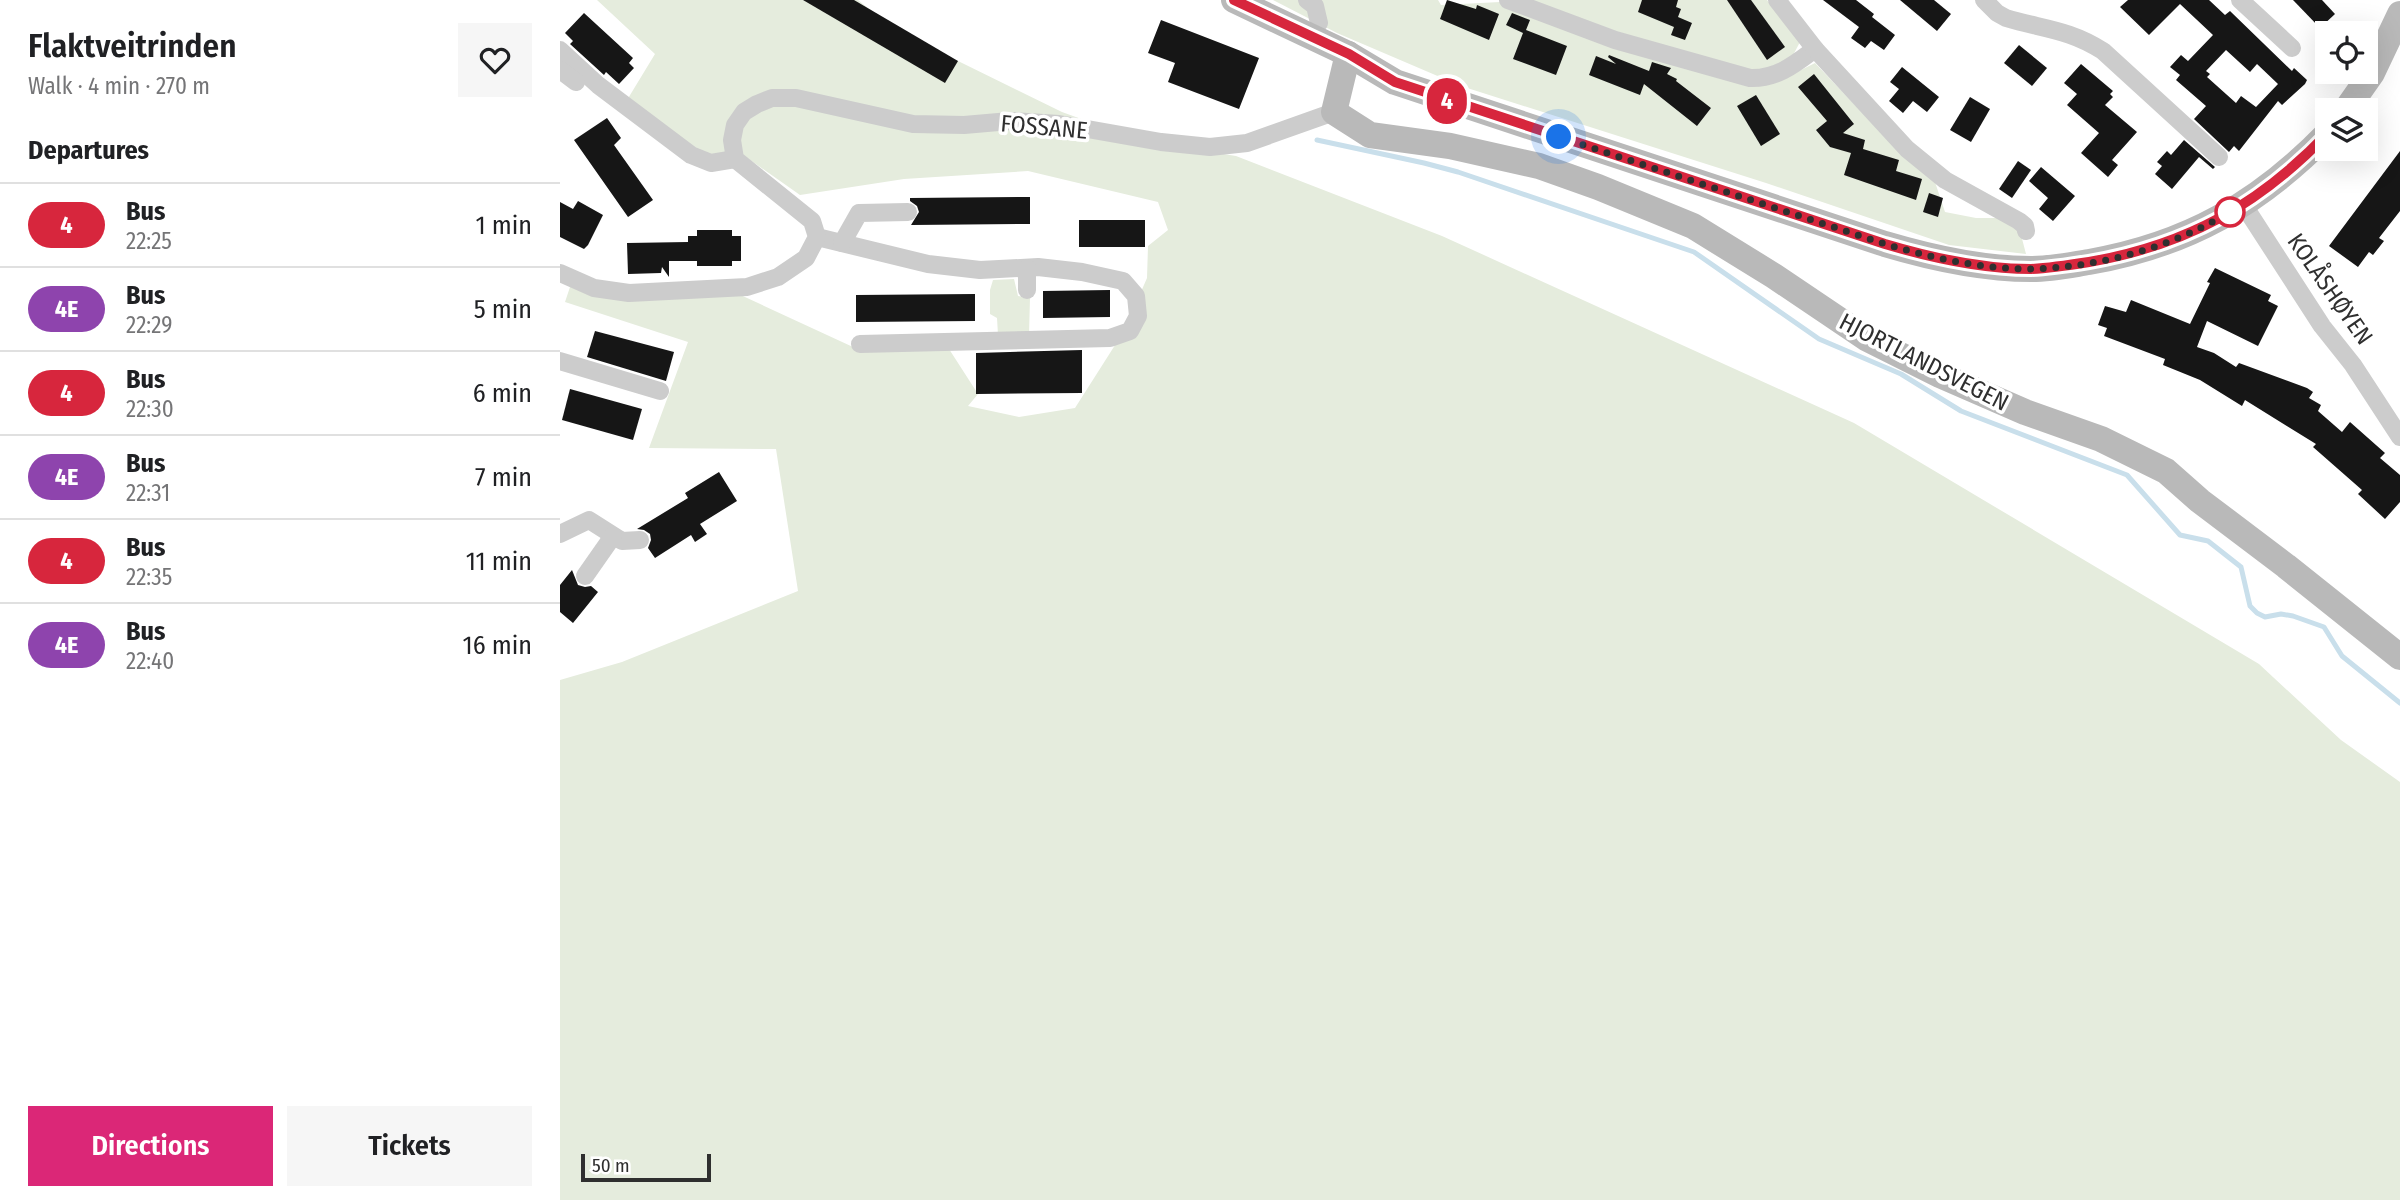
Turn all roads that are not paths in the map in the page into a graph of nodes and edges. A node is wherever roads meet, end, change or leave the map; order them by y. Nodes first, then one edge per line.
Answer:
1 (1234, 0) edge
2 (1307, 0) edge
3 (1508, 0) edge
4 (1777, 0) edge
5 (1984, 0) edge
6 (2240, 0) edge
7 (2400, 14) edge
8 (1319, 23) dead end
9 (2292, 48) dead end
10 (1815, 49) junction
11 (560, 50) edge
12 (1349, 54) junction
13 (560, 70) edge
14 (576, 82) dead end
15 (2354, 98) edge
16 (1334, 112) junction
17 (2315, 146) edge
18 (2219, 157) dead end
19 (735, 159) junction
20 (2243, 204) junction
21 (908, 212) dead end
22 (2026, 231) dead end
23 (817, 237) junction
24 (842, 243) junction
25 (1027, 268) junction
26 (560, 273) edge
27 (1027, 290) dead end
28 (860, 344) dead end
29 (560, 361) edge
30 (660, 391) dead end
31 (2400, 437) edge
32 (560, 534) edge
33 (613, 536) junction
34 (640, 540) dead end
35 (585, 576) dead end
36 (2400, 657) edge

1 - 12 main road
2 - 8 street
3 - 10 street
4 - 10 street
5 - 18 street
6 - 9 street
7 - 15 main road
10 - 22 street
11 - 19 street
12 - 16 main road
12 - 20 main road
13 - 14 street
16 - 19 street, FOSSANE
16 - 36 main road, HJORTLANDSVEGEN
17 - 20 main road
19 - 23 street
20 - 31 street, KOLÅSHØYEN
21 - 24 street
23 - 24 street
23 - 26 street
24 - 25 street
25 - 27 street
25 - 28 street
29 - 30 street
32 - 33 street
33 - 34 street
33 - 35 street

